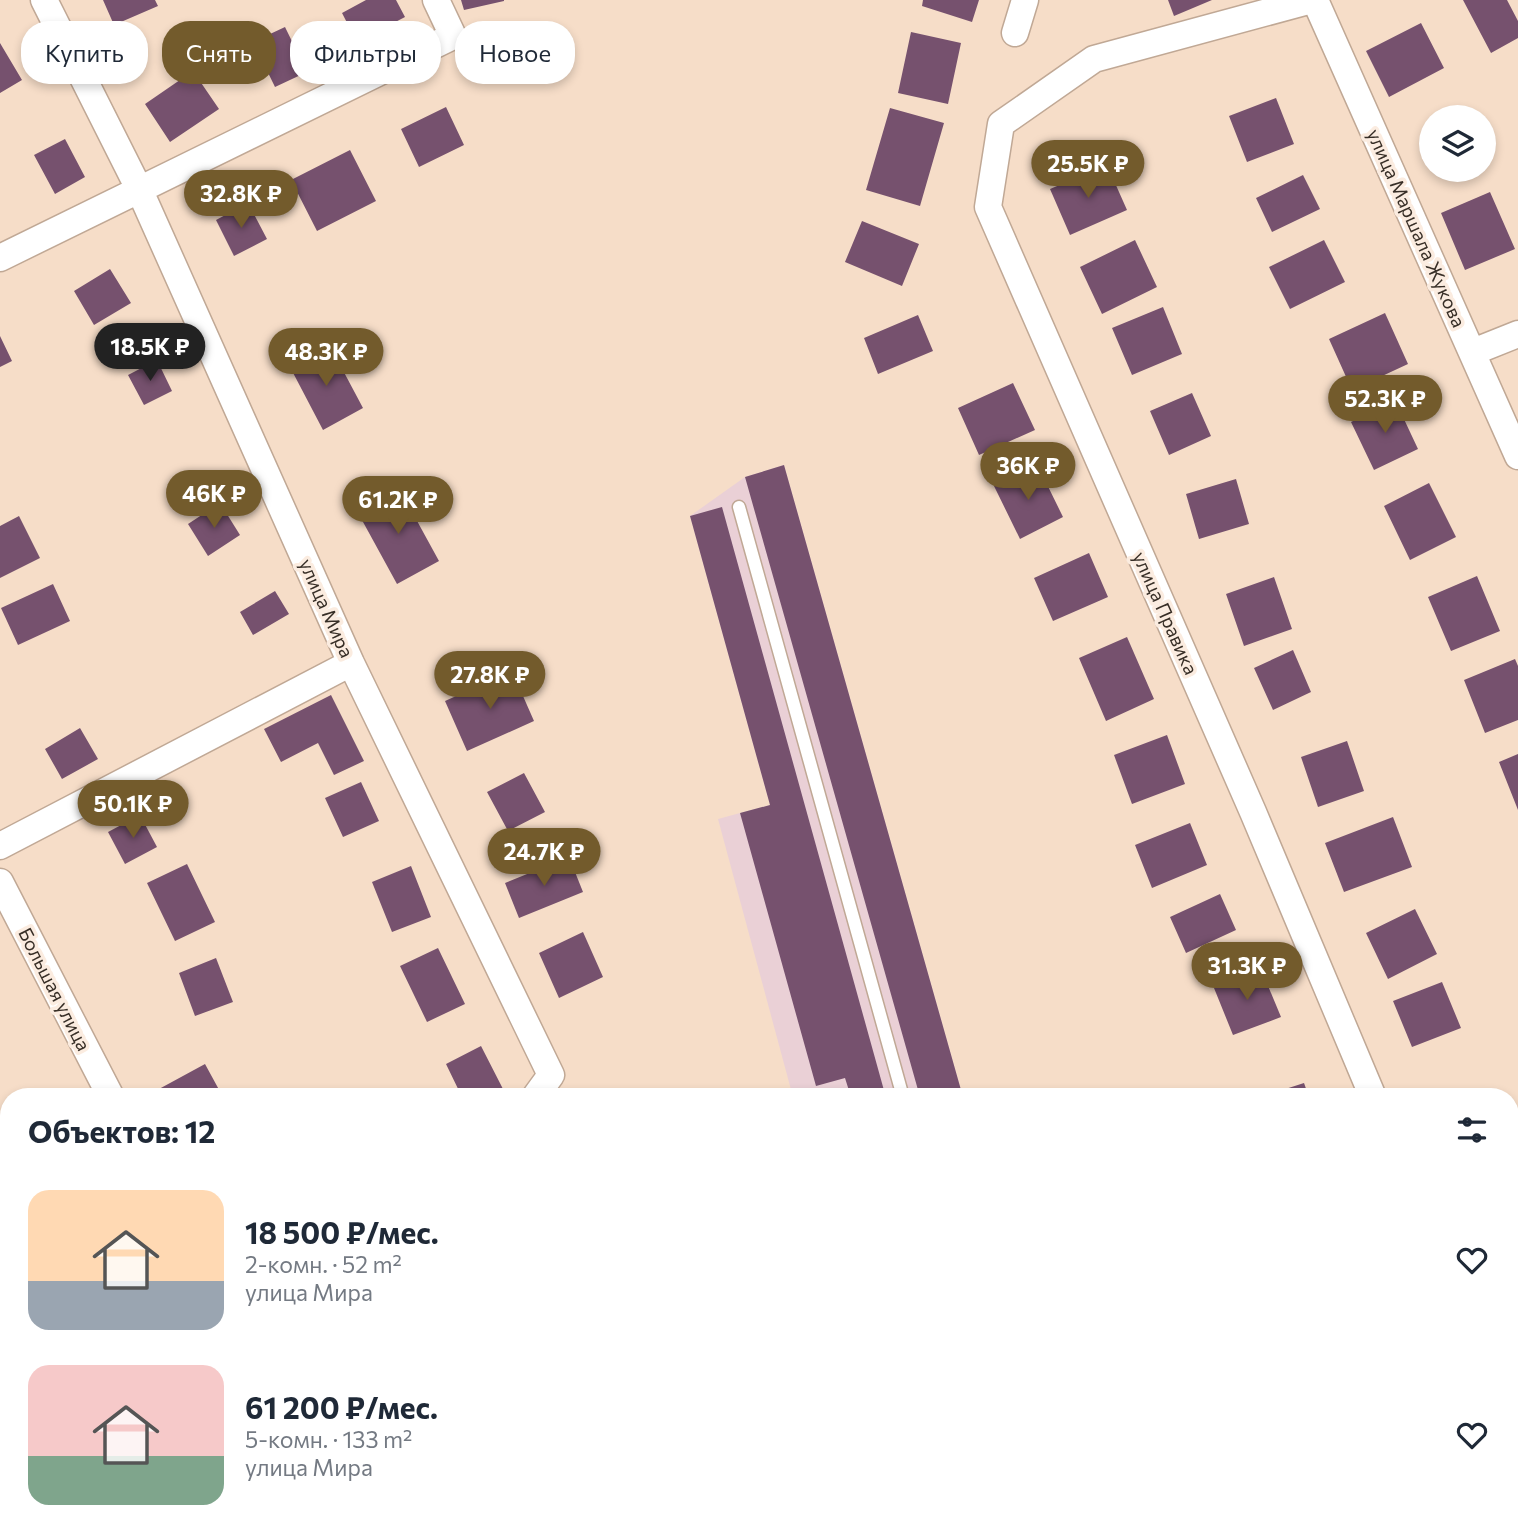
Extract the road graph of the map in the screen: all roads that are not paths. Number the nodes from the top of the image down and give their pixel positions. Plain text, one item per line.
1 (44, 0) edge
2 (436, 0) edge
3 (1025, 0) edge
4 (1313, 0) edge
5 (1015, 33) dead end
6 (140, 191) junction
7 (0, 258) edge
8 (1518, 334) edge
9 (1473, 352) junction
10 (1518, 456) edge
11 (739, 507) dead end
12 (351, 663) junction
13 (0, 846) edge
14 (0, 882) edge
15 (106, 1088) edge
16 (542, 1088) edge
17 (900, 1088) edge
18 (1369, 1088) edge

1 - 6 street, улица Мира
2 - 6 street
3 - 5 street
4 - 9 street, улица Маршала Жукова
4 - 18 street, улица Правика
6 - 7 street
6 - 12 street, улица Мира
8 - 9 street
9 - 10 street, улица Маршала Жукова
11 - 17 lane
12 - 13 street
12 - 16 street, улица Мира
14 - 15 street, Большая улица

